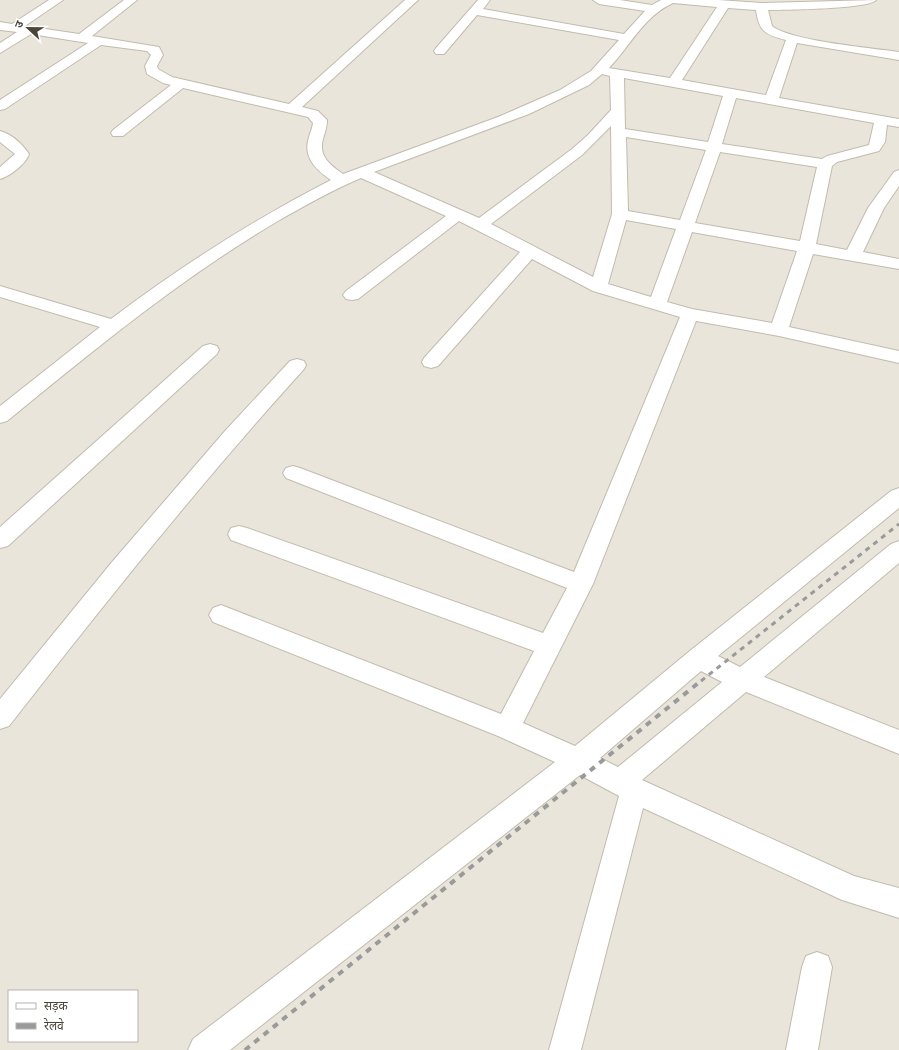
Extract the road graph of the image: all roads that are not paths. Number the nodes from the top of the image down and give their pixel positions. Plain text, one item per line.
1 (57, 0) edge
2 (131, 0) edge
3 (412, 0) edge
4 (484, 0) edge
5 (599, 0) edge
6 (672, 0) edge
7 (870, 0) edge
8 (725, 4) junction
9 (762, 7) junction
10 (654, 9) junction
11 (474, 11) junction
12 (0, 26) edge
13 (14, 28) junction
14 (29, 30) junction
15 (82, 38) junction
16 (628, 38) junction
17 (792, 38) junction
18 (100, 40) junction
19 (0, 49) edge
20 (440, 50) dead end
21 (899, 56) edge
22 (600, 70) junction
23 (618, 73) junction
24 (674, 82) junction
25 (181, 83) junction
26 (730, 94) junction
27 (771, 101) junction
28 (0, 106) edge
29 (293, 108) junction
30 (618, 110) junction
31 (881, 120) junction
32 (899, 123) edge
33 (618, 132) junction
34 (118, 133) dead end
35 (0, 135) edge
36 (714, 147) junction
37 (825, 164) junction
38 (360, 172) junction
39 (0, 174) edge
40 (899, 175) edge
41 (342, 181) junction
42 (883, 196) junction
43 (899, 200) edge
44 (620, 214) junction
45 (457, 215) junction
46 (480, 225) junction
47 (685, 226) junction
48 (807, 247) junction
49 (530, 251) junction
50 (853, 255) junction
51 (899, 264) edge
52 (599, 287) junction
53 (0, 291) edge
54 (352, 295) dead end
55 (657, 305) junction
56 (690, 314) junction
57 (112, 325) junction
58 (779, 330) junction
59 (210, 350) dead end
60 (899, 356) edge
61 (431, 362) dead end
62 (297, 365) dead end
63 (0, 416) edge
64 (293, 473) dead end
65 (899, 496) edge
66 (239, 534) dead end
67 (0, 540) edge
68 (899, 550) edge
69 (581, 584) junction
70 (221, 615) dead end
71 (550, 646) junction
72 (700, 657) junction
73 (742, 679) junction
74 (0, 718) edge
75 (507, 728) junction
76 (899, 742) edge
77 (578, 760) junction
78 (626, 786) junction
79 (899, 903) edge
80 (817, 967) dead end
81 (204, 1050) edge
82 (565, 1050) edge
83 (802, 1050) edge

1 - 13 street
2 - 15 street
3 - 29 street
4 - 11 street
5 - 10 street
6 - 8 street
6 - 10 street
7 - 9 street
8 - 9 street
8 - 24 street
9 - 17 street
10 - 16 street
11 - 16 street
11 - 20 street
12 - 13 street
13 - 14 street
14 - 15 street
14 - 19 street
15 - 18 street
16 - 22 street
17 - 21 street
17 - 27 street
18 - 25 street
18 - 28 street
22 - 23 street
22 - 38 street
23 - 24 street
23 - 30 street
24 - 26 street
25 - 29 street
25 - 34 street
26 - 27 street
26 - 36 street
27 - 31 street
29 - 41 street
30 - 33 street
30 - 46 street
31 - 32 street
31 - 37 street
33 - 36 street
33 - 44 street
35 - 39 street
36 - 37 street
36 - 47 street
37 - 48 street
38 - 41 street
38 - 45 street
40 - 42 street
41 - 57 street
42 - 43 street
42 - 50 street
44 - 47 street
44 - 52 street
45 - 46 street
45 - 54 street
46 - 49 street
47 - 48 street
47 - 55 street
48 - 50 street
48 - 58 street
49 - 52 street
49 - 61 street
50 - 51 street
52 - 55 street
53 - 57 street
55 - 56 street
56 - 58 street
56 - 69 street
57 - 63 street
58 - 60 street
59 - 67 street
62 - 74 street
64 - 69 street
65 - 72 street
66 - 71 street
68 - 73 street
69 - 71 street
70 - 75 street
71 - 75 street
72 - 73 street
72 - 77 street
73 - 76 street
73 - 78 street
75 - 77 street
77 - 78 street
77 - 81 street
78 - 79 street
78 - 82 street
80 - 83 street

